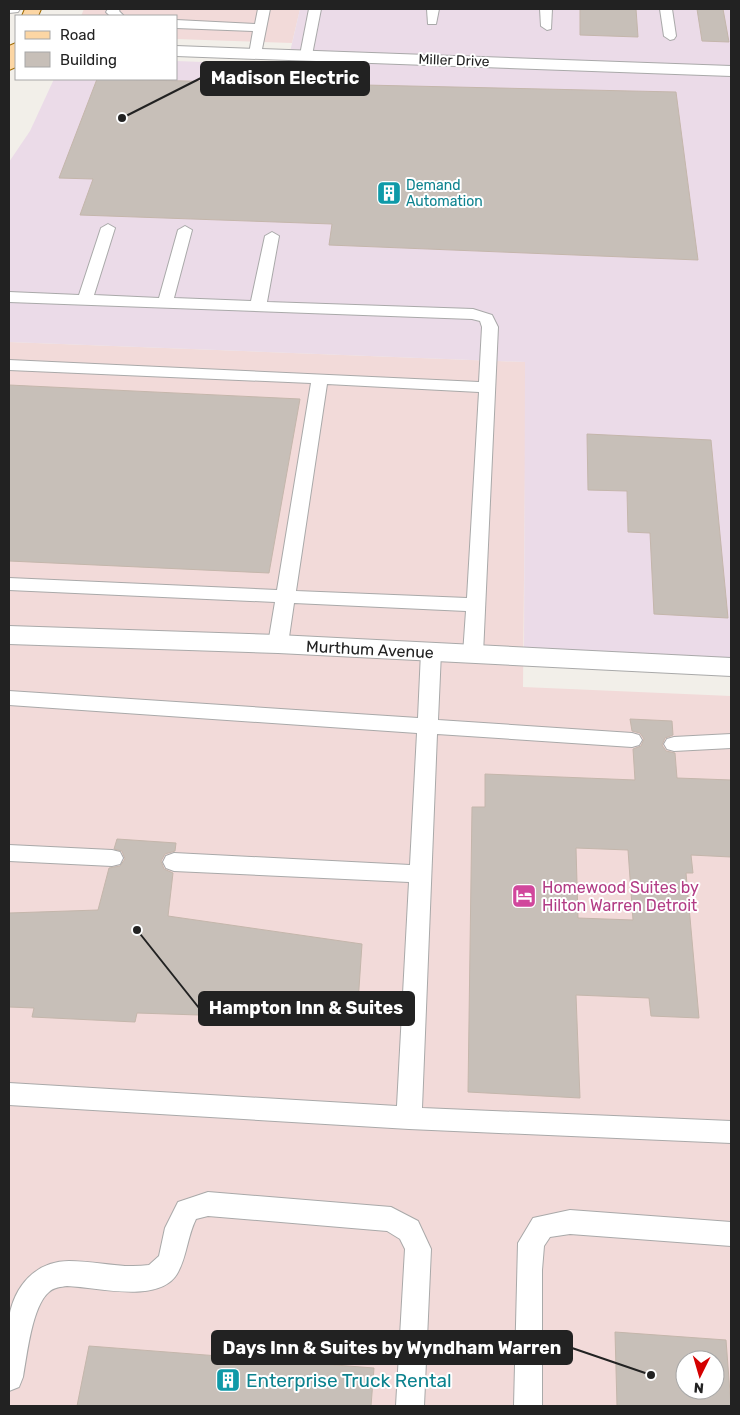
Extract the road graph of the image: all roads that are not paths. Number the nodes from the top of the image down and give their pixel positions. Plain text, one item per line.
1 (14, 9) edge
2 (264, 9) edge
3 (315, 9) edge
4 (546, 9) edge
5 (666, 9) edge
6 (9, 10) edge
7 (178, 24) edge
8 (547, 26) dead end
9 (260, 28) junction
10 (670, 36) dead end
11 (178, 51) edge
12 (255, 54) junction
13 (306, 55) junction
14 (731, 70) edge
15 (108, 228) dead end
16 (185, 230) dead end
17 (272, 236) dead end
18 (9, 297) edge
19 (85, 300) junction
20 (165, 303) junction
21 (258, 306) junction
22 (9, 365) edge
23 (320, 379) junction
24 (486, 387) junction
25 (9, 584) edge
26 (286, 596) junction
27 (476, 605) junction
28 (9, 635) edge
29 (278, 644) junction
30 (431, 652) junction
31 (473, 654) junction
32 (731, 667) edge
33 (9, 698) edge
34 (426, 724) junction
35 (632, 740) dead end
36 (731, 741) edge
37 (674, 744) dead end
38 (9, 853) edge
39 (112, 858) dead end
40 (174, 862) dead end
41 (421, 874) junction
42 (9, 1094) edge
43 (409, 1118) junction
44 (731, 1132) edge
45 (731, 1234) edge
46 (9, 1377) edge
47 (410, 1406) edge
48 (528, 1406) edge

1 - 6 lane
2 - 9 lane
3 - 13 lane
4 - 8 lane
5 - 10 lane
7 - 9 lane
9 - 12 lane
11 - 12 street, Miller Drive
12 - 13 street, Miller Drive
13 - 14 street, Miller Drive
15 - 19 lane
16 - 20 lane
17 - 21 lane
18 - 19 lane
19 - 20 lane
20 - 21 lane
21 - 24 lane
22 - 23 lane
23 - 24 lane
23 - 26 lane
24 - 27 lane
25 - 26 lane
26 - 27 lane
26 - 29 lane
27 - 31 lane
28 - 29 street, Murthum Avenue
29 - 30 street, Murthum Avenue
30 - 31 street, Murthum Avenue
30 - 34 lane
31 - 32 street, Murthum Avenue
33 - 34 lane
34 - 35 lane
34 - 41 lane
36 - 37 lane
38 - 39 lane
40 - 41 lane
41 - 43 lane
42 - 43 lane
43 - 44 lane
45 - 48 lane
46 - 47 lane

